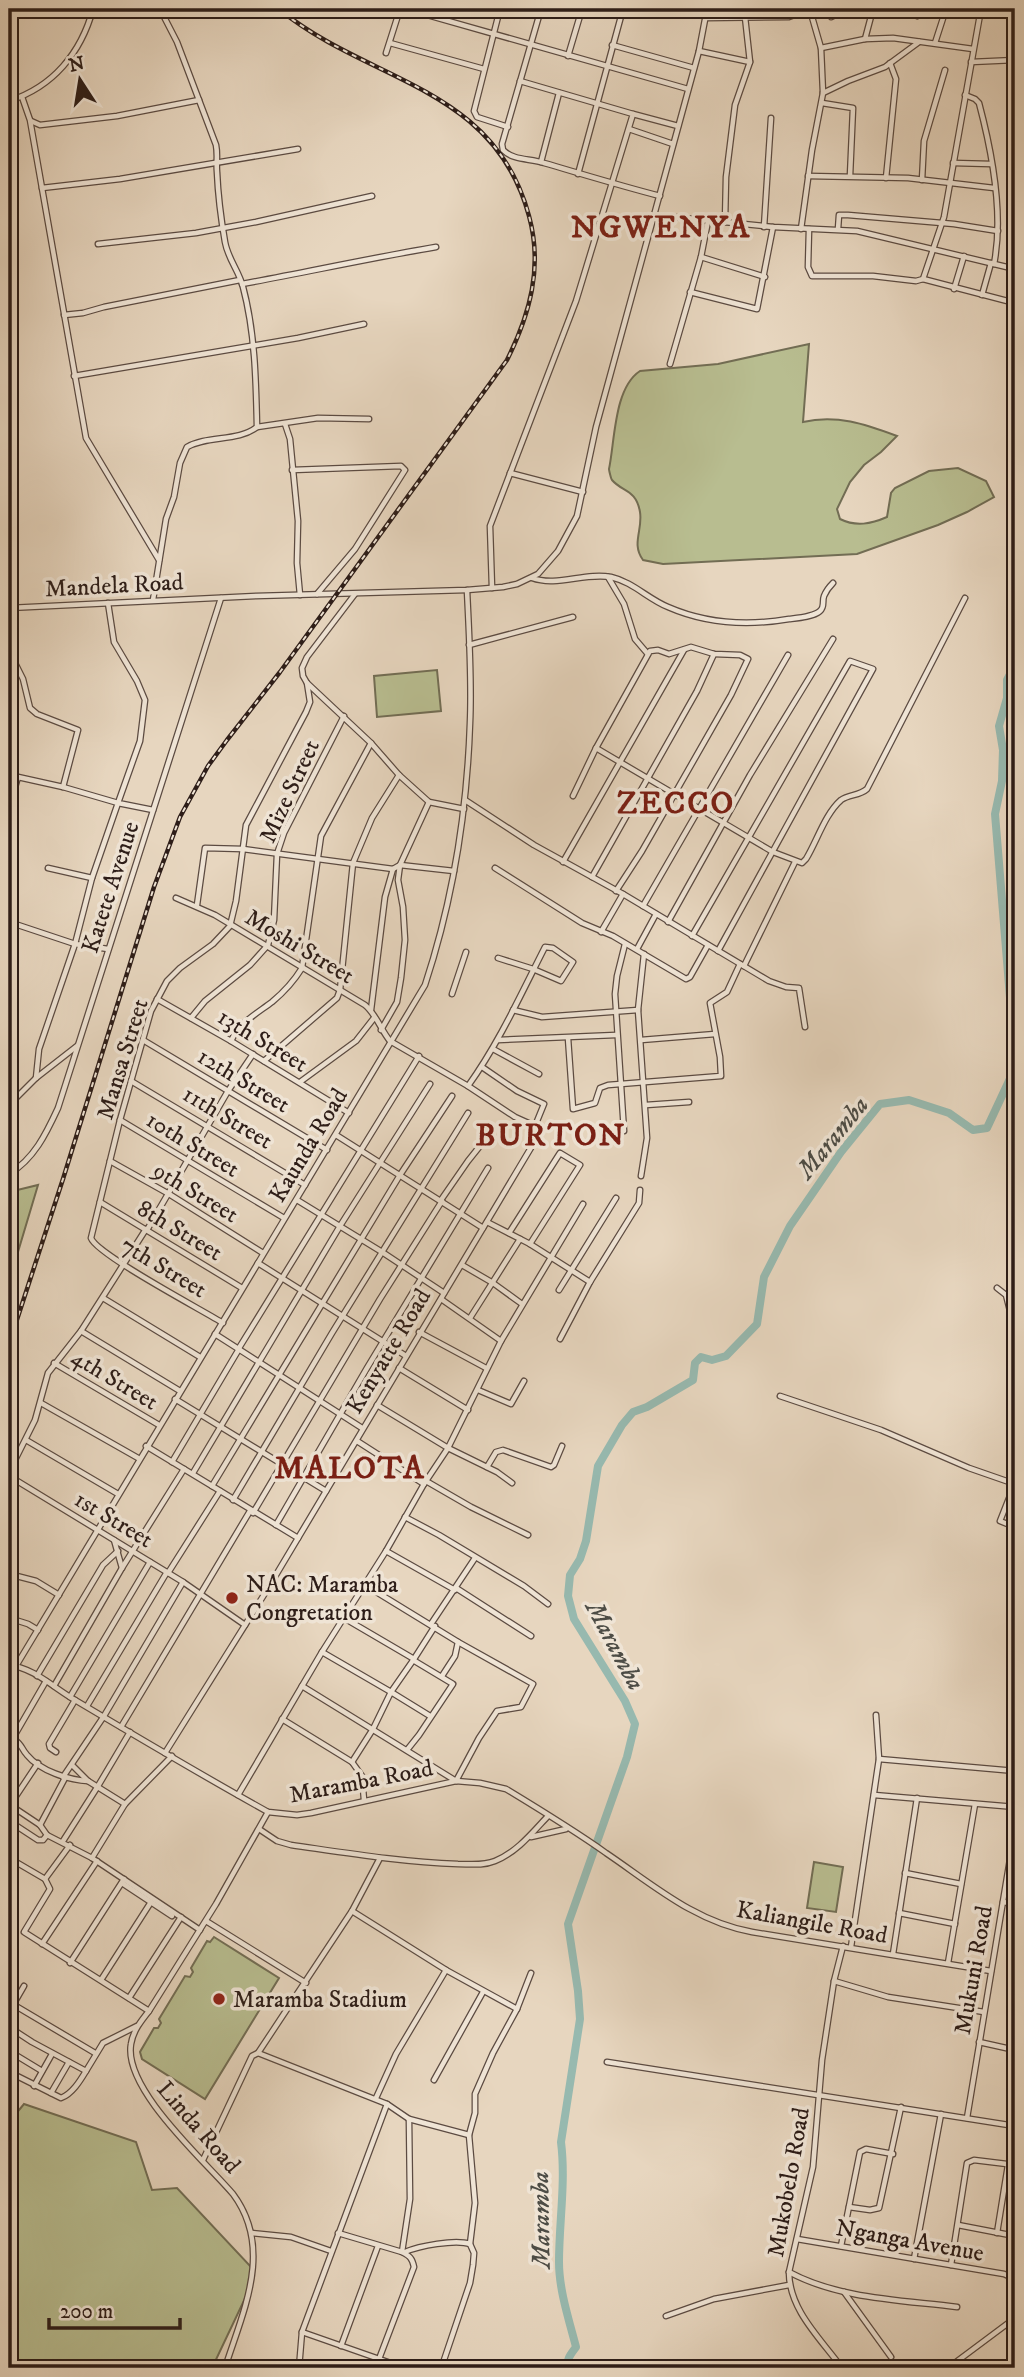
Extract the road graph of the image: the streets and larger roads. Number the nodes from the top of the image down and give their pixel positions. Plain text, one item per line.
1 (93, 9) edge
2 (160, 9) edge
3 (400, 9) edge
4 (407, 9) edge
5 (500, 9) edge
6 (541, 9) edge
7 (582, 9) edge
8 (623, 9) edge
9 (699, 9) edge
10 (746, 9) edge
11 (810, 9) edge
12 (825, 9) edge
13 (847, 9) edge
14 (873, 9) edge
15 (920, 9) edge
16 (946, 9) edge
17 (981, 9) edge
18 (707, 10) edge
19 (779, 10) edge
20 (917, 16) dead end
21 (745, 17) junction
22 (778, 17) junction
23 (706, 18) junction
24 (493, 34) junction
25 (865, 39) junction
26 (919, 41) junction
27 (390, 43) junction
28 (935, 43) junction
29 (531, 45) junction
30 (612, 45) junction
31 (821, 48) junction
32 (974, 49) junction
33 (699, 51) junction
34 (386, 53) dead end
35 (568, 56) junction
36 (1015, 60) edge
37 (750, 62) junction
38 (971, 62) junction
39 (890, 63) junction
40 (606, 66) junction
41 (694, 68) junction
42 (484, 69) junction
43 (945, 70) dead end
44 (520, 82) junction
45 (688, 89) junction
46 (559, 93) junction
47 (823, 93) junction
48 (965, 95) junction
49 (22, 97) junction
50 (199, 100) junction
51 (9, 101) edge
52 (822, 103) junction
53 (596, 104) junction
54 (633, 114) junction
55 (771, 118) dead end
56 (30, 120) junction
57 (678, 126) junction
58 (508, 127) junction
59 (629, 129) junction
60 (673, 144) junction
61 (298, 149) dead end
62 (541, 162) junction
63 (217, 163) junction
64 (953, 163) junction
65 (991, 164) junction
66 (578, 174) junction
67 (808, 176) junction
68 (850, 176) junction
69 (886, 178) junction
70 (922, 180) junction
71 (950, 183) junction
72 (613, 184) junction
73 (42, 188) junction
74 (994, 188) junction
75 (372, 196) dead end
76 (660, 196) junction
77 (654, 215) junction
78 (708, 221) junction
79 (724, 222) junction
80 (942, 223) junction
81 (764, 227) junction
82 (223, 228) junction
83 (773, 228) junction
84 (801, 229) junction
85 (809, 229) junction
86 (838, 229) junction
87 (998, 231) junction
88 (98, 244) dead end
89 (436, 247) dead end
90 (934, 249) junction
91 (964, 256) junction
92 (701, 257) junction
93 (992, 263) junction
94 (1015, 269) edge
95 (765, 277) junction
96 (923, 279) junction
97 (241, 282) junction
98 (954, 289) junction
99 (690, 292) junction
100 (982, 295) junction
101 (1015, 303) edge
102 (64, 315) junction
103 (364, 324) dead end
104 (253, 345) junction
105 (670, 364) dead end
106 (74, 376) junction
107 (369, 419) dead end
108 (285, 424) junction
109 (257, 426) junction
110 (292, 470) junction
111 (510, 473) junction
112 (583, 492) junction
113 (160, 561) junction
114 (608, 576) junction
115 (531, 578) junction
116 (833, 583) dead end
117 (492, 588) junction
118 (467, 590) junction
119 (316, 594) junction
120 (355, 594) junction
121 (300, 595) junction
122 (965, 597) dead end
123 (221, 598) junction
124 (153, 600) junction
125 (108, 603) junction
126 (10, 608) edge
127 (573, 617) dead end
128 (833, 639) dead end
129 (469, 645) junction
130 (685, 649) junction
131 (648, 653) junction
132 (714, 654) junction
133 (788, 655) dead end
134 (307, 683) junction
135 (344, 716) junction
136 (371, 743) junction
137 (596, 748) junction
138 (621, 762) junction
139 (9, 775) edge
140 (399, 775) junction
141 (18, 777) junction
142 (648, 778) junction
143 (63, 787) junction
144 (674, 793) junction
145 (573, 796) dead end
146 (465, 800) junction
147 (429, 802) junction
148 (118, 803) junction
149 (9, 807) edge
150 (464, 809) junction
151 (697, 809) junction
152 (153, 810) junction
153 (723, 823) junction
154 (750, 838) junction
155 (243, 849) junction
156 (773, 852) junction
157 (277, 854) junction
158 (317, 859) junction
159 (563, 862) junction
160 (795, 862) junction
161 (353, 863) junction
162 (400, 865) junction
163 (495, 868) dead end
164 (48, 869) dead end
165 (393, 869) junction
166 (454, 871) junction
167 (592, 877) junction
168 (92, 878) junction
169 (616, 891) junction
170 (623, 894) junction
171 (176, 898) dead end
172 (197, 905) junction
173 (642, 906) junction
174 (656, 914) junction
175 (9, 922) edge
176 (668, 922) junction
177 (230, 926) junction
178 (601, 932) junction
179 (692, 936) junction
180 (75, 944) junction
181 (625, 944) junction
182 (268, 945) junction
183 (708, 945) junction
184 (108, 949) junction
185 (637, 949) junction
186 (466, 951) dead end
187 (718, 951) junction
188 (644, 954) junction
189 (499, 958) dead end
190 (742, 965) junction
191 (302, 968) junction
192 (533, 969) junction
193 (340, 990) junction
194 (453, 994) dead end
195 (157, 999) junction
196 (371, 1010) junction
197 (513, 1010) junction
198 (638, 1010) junction
199 (616, 1012) junction
200 (191, 1018) junction
201 (374, 1018) junction
202 (805, 1027) dead end
203 (381, 1030) junction
204 (715, 1034) junction
205 (616, 1035) junction
206 (568, 1038) junction
207 (143, 1040) junction
208 (498, 1040) junction
209 (641, 1040) junction
210 (231, 1041) junction
211 (390, 1041) junction
212 (78, 1045) junction
213 (493, 1049) junction
214 (253, 1055) junction
215 (418, 1056) junction
216 (264, 1061) junction
217 (482, 1067) junction
218 (540, 1074) dead end
219 (36, 1078) junction
220 (131, 1081) junction
221 (300, 1082) junction
222 (644, 1082) junction
223 (621, 1083) junction
224 (430, 1084) dead end
225 (468, 1086) junction
226 (228, 1091) junction
227 (452, 1096) dead end
228 (689, 1102) dead end
229 (9, 1105) edge
230 (646, 1105) junction
231 (349, 1113) junction
232 (468, 1113) dead end
233 (120, 1120) junction
234 (210, 1126) junction
235 (492, 1130) dead end
236 (624, 1131) dead end
237 (336, 1135) junction
238 (532, 1146) dead end
239 (360, 1149) junction
240 (327, 1150) junction
241 (110, 1161) junction
242 (188, 1161) junction
243 (380, 1162) junction
244 (488, 1168) dead end
245 (9, 1174) edge
246 (400, 1175) junction
247 (641, 1176) dead end
248 (305, 1185) junction
249 (421, 1188) junction
250 (639, 1191) dead end
251 (169, 1194) junction
252 (615, 1198) dead end
253 (297, 1199) junction
254 (442, 1200) junction
255 (100, 1202) junction
256 (583, 1204) dead end
257 (461, 1213) junction
258 (321, 1214) junction
259 (284, 1218) junction
260 (487, 1222) junction
261 (340, 1226) junction
262 (483, 1228) junction
263 (147, 1230) junction
264 (509, 1233) junction
265 (91, 1238) joint
266 (520, 1239) junction
267 (362, 1240) junction
268 (530, 1244) junction
269 (382, 1252) junction
270 (263, 1253) junction
271 (551, 1257) junction
272 (258, 1263) junction
273 (122, 1264) junction
274 (402, 1265) junction
275 (462, 1265) junction
276 (571, 1269) junction
277 (283, 1278) junction
278 (421, 1278) junction
279 (590, 1282) junction
280 (493, 1283) junction
281 (242, 1288) junction
282 (998, 1288) dead end
283 (303, 1290) junction
284 (559, 1290) dead end
285 (442, 1296) junction
286 (103, 1298) junction
287 (324, 1303) junction
288 (522, 1304) junction
289 (343, 1316) junction
290 (470, 1318) junction
291 (223, 1323) junction
292 (362, 1329) junction
293 (80, 1331) junction
294 (1015, 1331) edge
295 (419, 1332) junction
296 (215, 1334) junction
297 (560, 1339) dead end
298 (501, 1341) junction
299 (383, 1342) junction
300 (239, 1349) junction
301 (406, 1356) junction
302 (200, 1357) junction
303 (260, 1362) junction
304 (54, 1363) junction
305 (399, 1368) junction
306 (486, 1368) junction
307 (281, 1375) junction
308 (524, 1381) dead end
309 (300, 1388) junction
310 (478, 1390) junction
311 (180, 1391) junction
312 (780, 1396) dead end
313 (175, 1399) junction
314 (320, 1401) junction
315 (41, 1403) junction
316 (377, 1405) junction
317 (468, 1410) junction
318 (200, 1414) junction
319 (340, 1414) junction
320 (159, 1425) junction
321 (221, 1426) junction
322 (362, 1428) junction
323 (242, 1438) junction
324 (26, 1440) junction
325 (357, 1441) junction
326 (146, 1446) junction
327 (562, 1446) dead end
328 (448, 1448) junction
329 (262, 1451) junction
330 (138, 1458) junction
331 (172, 1462) junction
332 (283, 1464) junction
333 (487, 1468) junction
334 (184, 1469) junction
335 (9, 1474) edge
336 (193, 1474) junction
337 (303, 1476) junction
338 (425, 1482) junction
339 (512, 1483) dead end
340 (1015, 1483) edge
341 (212, 1486) junction
342 (220, 1491) junction
343 (326, 1491) junction
344 (118, 1494) junction
345 (233, 1500) junction
346 (252, 1512) junction
347 (405, 1517) junction
348 (276, 1525) junction
349 (1015, 1527) edge
350 (96, 1530) junction
351 (528, 1535) dead end
352 (298, 1538) junction
353 (114, 1539) junction
354 (386, 1550) junction
355 (118, 1551) junction
356 (133, 1551) junction
357 (475, 1558) junction
358 (150, 1562) junction
359 (122, 1568) junction
360 (168, 1573) junction
361 (9, 1574) edge
362 (183, 1582) junction
363 (365, 1585) junction
364 (455, 1589) junction
365 (201, 1594) junction
366 (59, 1595) junction
367 (548, 1604) dead end
368 (9, 1618) edge
369 (344, 1618) junction
370 (245, 1625) junction
371 (433, 1625) junction
372 (38, 1630) junction
373 (531, 1636) dead end
374 (458, 1642) junction
375 (322, 1652) junction
376 (413, 1659) junction
377 (9, 1665) edge
378 (16, 1666) junction
379 (37, 1676) junction
380 (442, 1676) junction
381 (46, 1681) junction
382 (54, 1686) junction
383 (302, 1686) junction
384 (391, 1692) junction
385 (73, 1698) junction
386 (87, 1706) junction
387 (876, 1715) dead end
388 (104, 1716) junction
389 (430, 1716) junction
390 (282, 1719) junction
391 (121, 1727) junction
392 (373, 1729) junction
393 (130, 1732) junction
394 (13, 1738) junction
395 (9, 1745) edge
396 (407, 1750) junction
397 (56, 1752) dead end
398 (165, 1753) junction
399 (172, 1756) junction
400 (879, 1759) junction
401 (352, 1762) junction
402 (38, 1763) junction
403 (72, 1765) junction
404 (1015, 1771) edge
405 (64, 1778) junction
406 (89, 1781) junction
407 (456, 1781) junction
408 (98, 1786) junction
409 (237, 1795) junction
410 (874, 1795) junction
411 (917, 1798) junction
412 (364, 1800) junction
413 (125, 1804) junction
414 (975, 1804) junction
415 (1015, 1807) edge
416 (268, 1812) junction
417 (548, 1816) junction
418 (9, 1821) edge
419 (40, 1825) junction
420 (259, 1829) junction
421 (567, 1829) junction
422 (1015, 1829) edge
423 (578, 1834) joint
424 (47, 1835) junction
425 (530, 1837) junction
426 (62, 1841) junction
427 (70, 1845) junction
428 (9, 1858) edge
429 (380, 1858) junction
430 (94, 1859) junction
431 (905, 1872) junction
432 (45, 1879) junction
433 (123, 1881) junction
434 (961, 1884) junction
435 (151, 1902) junction
436 (1003, 1902) junction
437 (1015, 1904) edge
438 (352, 1911) junction
439 (899, 1913) junction
440 (172, 1916) dead end
441 (181, 1917) junction
442 (206, 1921) junction
443 (955, 1923) junction
444 (200, 1930) junction
445 (41, 1944) junction
446 (843, 1946) junction
447 (851, 1947) junction
448 (893, 1954) junction
449 (70, 1963) junction
450 (948, 1963) junction
451 (446, 1970) junction
452 (991, 1970) junction
453 (531, 1973) dead end
454 (101, 1980) junction
455 (834, 1981) junction
456 (306, 1983) junction
457 (24, 1986) dead end
458 (483, 1992) junction
459 (129, 1998) junction
460 (11, 2003) edge
461 (517, 2008) junction
462 (149, 2011) junction
463 (9, 2012) edge
464 (984, 2012) junction
465 (138, 2025) junction
466 (9, 2026) edge
467 (979, 2042) junction
468 (1015, 2050) edge
469 (9, 2051) edge
470 (95, 2053) junction
471 (258, 2053) junction
472 (52, 2054) junction
473 (69, 2062) junction
474 (607, 2062) dead end
475 (42, 2071) junction
476 (86, 2071) junction
477 (9, 2072) edge
478 (434, 2080) dead end
479 (34, 2086) junction
480 (51, 2093) junction
481 (821, 2094) junction
482 (376, 2098) junction
483 (387, 2104) junction
484 (901, 2107) junction
485 (941, 2114) junction
486 (967, 2118) junction
487 (409, 2119) junction
488 (1015, 2126) edge
489 (469, 2135) junction
490 (893, 2154) junction
491 (203, 2160) junction
492 (1008, 2165) junction
493 (1015, 2165) edge
494 (849, 2207) junction
495 (958, 2225) junction
496 (252, 2233) junction
497 (338, 2233) junction
498 (997, 2233) junction
499 (1015, 2236) edge
500 (797, 2239) junction
501 (470, 2244) junction
502 (378, 2246) junction
503 (841, 2246) junction
504 (331, 2251) junction
505 (403, 2252) junction
506 (914, 2259) junction
507 (951, 2265) junction
508 (789, 2272) junction
509 (1015, 2279) edge
510 (789, 2286) junction
511 (843, 2291) junction
512 (957, 2307) dead end
513 (666, 2316) dead end
514 (1015, 2318) edge
515 (302, 2332) junction
516 (341, 2346) junction
517 (891, 2357) dead end
518 (379, 2359) junction
519 (225, 2368) edge
520 (299, 2368) edge
521 (405, 2368) edge
522 (440, 2368) edge
523 (842, 2368) edge
524 (948, 2368) edge

1 - 49 street
2 - 50 street
3 - 27 street
4 - 24 street
5 - 24 street
6 - 29 street
7 - 35 street
8 - 30 street
9 - 18 street
10 - 21 street
11 - 22 street
11 - 31 street
12 - 13 street
14 - 25 street
15 - 20 street
16 - 28 street
17 - 32 street
18 - 23 street
19 - 22 street
21 - 22 street
21 - 23 street
21 - 37 street
23 - 33 street
24 - 29 street
24 - 42 street
25 - 26 street
25 - 31 street
26 - 28 street
26 - 39 street
27 - 34 street
27 - 42 street
28 - 32 street
29 - 35 street
29 - 44 street
30 - 40 street
30 - 41 street
31 - 47 street
32 - 38 street
33 - 37 street
33 - 41 street
35 - 40 street
36 - 38 street
37 - 79 street
38 - 48 street
39 - 47 street
39 - 69 street
40 - 45 street
40 - 53 street
41 - 45 street
42 - 58 street
43 - 70 street
44 - 46 street
44 - 58 street
45 - 57 street
46 - 53 street
46 - 62 street
47 - 52 street
48 - 64 street
48 - 65 street
49 - 51 street
49 - 56 street
50 - 56 street
50 - 63 street
52 - 67 street
52 - 68 street
53 - 54 street
53 - 66 street
54 - 57 street
54 - 59 street
55 - 81 street
56 - 73 street
57 - 60 street
58 - 62 street
59 - 60 street
59 - 72 street
60 - 76 street
61 - 63 street
62 - 66 street
63 - 73 street
63 - 82 street
64 - 65 street
64 - 71 street
65 - 74 street
66 - 72 street
67 - 68 street
67 - 84 street
68 - 69 street
69 - 70 street
70 - 71 street
71 - 74 street
71 - 80 street
72 - 76 street
72 - 111 street
73 - 102 street
74 - 87 street
75 - 82 street
76 - 77 street
77 - 78 street
77 - 112 street
78 - 79 street
78 - 92 street
79 - 81 street
80 - 86 street
80 - 87 street
80 - 90 street
81 - 83 street
82 - 88 street
82 - 97 street
83 - 84 street
83 - 95 street
84 - 85 street
85 - 86 street
85 - 96 street
86 - 90 street
87 - 93 street
89 - 97 street
90 - 91 street
90 - 96 street
91 - 93 street
91 - 98 street
92 - 95 street
92 - 99 street
93 - 94 street
93 - 100 street
95 - 99 street
96 - 98 street
97 - 102 street
97 - 104 street
98 - 100 street
99 - 105 street
100 - 101 street
102 - 106 street
103 - 104 street
104 - 106 street
104 - 109 street
106 - 113 street
107 - 108 street
108 - 109 street
108 - 110 street
109 - 113 street
110 - 119 street
110 - 121 street
111 - 112 street
111 - 117 street
112 - 115 street
113 - 124 street
114 - 115 street
114 - 116 street
114 - 131 street
115 - 117 street, Mandela Road
117 - 118 street, Mandela Road
118 - 120 street, Mandela Road
118 - 129 street, Kaunda Road
119 - 120 street, Mandela Road
119 - 121 street, Mandela Road
120 - 134 street
121 - 123 street, Mandela Road
122 - 160 street
123 - 124 street, Mandela Road
123 - 152 street, Katete Avenue
124 - 125 street, Mandela Road
125 - 126 street, Mandela Road
125 - 148 street
126 - 143 street
127 - 129 street
128 - 153 street
129 - 146 street, Kaunda Road
130 - 131 street
130 - 132 street
130 - 138 street
131 - 137 street
132 - 142 street
132 - 144 street
133 - 151 street
134 - 135 street
134 - 155 street
135 - 136 street
135 - 157 street, Mize Street
136 - 140 street
136 - 158 street
137 - 138 street
137 - 145 street
138 - 142 street
138 - 159 street
139 - 141 street
140 - 147 street
140 - 161 street
141 - 143 street
141 - 149 street
142 - 144 street
142 - 167 street
143 - 148 street
144 - 151 street
144 - 169 street
146 - 150 street, Kaunda Road
146 - 159 street
147 - 150 street
147 - 162 street
148 - 152 street
148 - 168 street
150 - 166 street, Kaunda Road
151 - 153 street
151 - 173 street
152 - 184 street, Katete Avenue
153 - 154 street
153 - 176 street
154 - 156 street
154 - 156 street
154 - 179 street
155 - 157 street
155 - 172 street
155 - 177 street
156 - 160 street
156 - 187 street
157 - 158 street
157 - 182 street, Mize Street
158 - 161 street
158 - 191 street
159 - 167 street
160 - 190 street
161 - 165 street
161 - 193 street
162 - 165 street
162 - 166 street
162 - 203 street
163 - 178 street
164 - 168 street
165 - 196 street
166 - 211 street, Kaunda Road
167 - 169 street
168 - 180 street
169 - 170 street
170 - 173 street
170 - 178 street
171 - 172 street, Moshi Street
172 - 177 street, Moshi Street
173 - 174 street
174 - 176 street
174 - 185 street
175 - 180 street
176 - 179 street
177 - 182 street, Moshi Street
177 - 195 street, Mansa Street
178 - 181 street
179 - 183 street
180 - 184 street
180 - 219 street
181 - 185 street
181 - 199 street
182 - 191 street, Moshi Street
182 - 200 street
183 - 187 street
183 - 188 street
184 - 212 street, Katete Avenue
185 - 188 street
186 - 194 street
187 - 190 street
188 - 198 street
189 - 192 street
190 - 202 street
190 - 204 street
191 - 193 street, Moshi Street
191 - 210 street
192 - 192 street
192 - 197 street
193 - 196 street, Moshi Street
193 - 216 street
195 - 200 street, 13th Street
195 - 207 street, Mansa Street
196 - 201 street, Moshi Street
197 - 199 street
197 - 208 street
198 - 199 street
198 - 209 street
199 - 205 street
200 - 210 street, 13th Street
201 - 203 street, Moshi Street
201 - 221 street
203 - 211 street, Moshi Street
204 - 209 street
204 - 222 street
205 - 206 street
205 - 223 street
206 - 208 street
206 - 223 street
207 - 220 street, Mansa Street
207 - 226 street, 12th Street
208 - 213 street
209 - 222 street
210 - 214 street, 13th Street
211 - 215 street
211 - 231 street, Kaunda Road
212 - 219 street
212 - 245 street, Katete Avenue
213 - 217 street
213 - 218 street
214 - 216 street, 13th Street
214 - 226 street
215 - 225 street
215 - 239 street
216 - 221 street, 13th Street
217 - 225 street
217 - 225 street
219 - 229 street
220 - 233 street, Mansa Street
220 - 234 street, 11th Street
221 - 231 street, 13th Street
222 - 223 street
222 - 230 street
223 - 236 street
224 - 243 street
226 - 234 street
226 - 240 street, 12th Street
227 - 246 street
228 - 230 street
230 - 247 street
231 - 237 street, Kaunda Road
232 - 249 street
233 - 241 street, Mansa Street
233 - 242 street, 10th Street
234 - 242 street
234 - 248 street, 11th Street
235 - 254 street
237 - 239 street
237 - 240 street, Kaunda Road
238 - 260 street, Kenyatte Road
239 - 243 street
239 - 258 street
240 - 248 street, Kaunda Road
241 - 251 street, 9th Street
241 - 255 street, Mansa Street
242 - 251 street
242 - 259 street, 10th Street
243 - 246 street
243 - 261 street
244 - 257 street
246 - 249 street
246 - 267 street
248 - 253 street, Kaunda Road
249 - 254 street
249 - 269 street
250 - 279 street
251 - 263 street
251 - 270 street, 9th Street
252 - 276 street
253 - 258 street
253 - 259 street, Kaunda Road
254 - 257 street
254 - 274 street
255 - 263 street, 8th Street
255 - 265 street, Mansa Street
256 - 271 street
257 - 262 street
257 - 278 street
258 - 261 street
258 - 277 street
259 - 270 street, Kaunda Road
260 - 262 street, Kenyatte Road
260 - 264 street
261 - 267 street
261 - 283 street
262 - 275 street, Kenyatte Road
263 - 273 street
263 - 281 street, 8th Street
264 - 266 street
264 - 268 street
265 - 273 street, 7th Street
266 - 268 street
266 - 280 street
267 - 269 street
267 - 287 street
268 - 271 street
269 - 274 street
269 - 289 street
270 - 272 street, Kaunda Road
271 - 276 street
271 - 288 street
272 - 277 street
272 - 281 street, Kaunda Road
273 - 286 street
273 - 291 street, 7th Street
274 - 278 street
274 - 292 street
275 - 280 street
275 - 285 street, Kenyatte Road
276 - 279 street
276 - 284 street
277 - 283 street
277 - 300 street
278 - 285 street
278 - 299 street
279 - 297 street
280 - 288 street
280 - 290 street
281 - 291 street, Kaunda Road
282 - 294 street
283 - 287 street
283 - 303 street
285 - 290 street
285 - 295 street, Kenyatte Road
286 - 293 street
286 - 302 street
287 - 289 street
287 - 307 street
288 - 298 street
289 - 292 street
289 - 309 street
290 - 298 street
291 - 296 street, Kaunda Road
292 - 299 street
292 - 314 street
293 - 304 street
293 - 311 street
295 - 301 street, Kenyatte Road
295 - 306 street
296 - 300 street
296 - 302 street, Kaunda Road
298 - 306 street
299 - 301 street
299 - 319 street
300 - 303 street
300 - 318 street
301 - 305 street, Kenyatte Road
302 - 311 street, Kaunda Road
303 - 307 street
303 - 321 street
304 - 315 street
304 - 320 street, 4th Street
305 - 316 street, Kenyatte Road
305 - 317 street
306 - 310 street
307 - 309 street
307 - 323 street
308 - 310 street
309 - 314 street
309 - 329 street
310 - 317 street
311 - 313 street, Kaunda Road
312 - 340 street
313 - 318 street
313 - 320 street, Kaunda Road
314 - 319 street
314 - 332 street
315 - 324 street
315 - 330 street
316 - 322 street, Kenyatte Road
316 - 328 street
317 - 328 street
318 - 321 street
318 - 331 street
319 - 322 street
319 - 337 street
320 - 326 street, Kaunda Road
321 - 323 street
321 - 336 street
322 - 325 street, Kenyatte Road
323 - 329 street
323 - 341 street
324 - 335 street
324 - 344 street
325 - 338 street
325 - 343 street, Kenyatte Road
326 - 330 street, Kaunda Road
326 - 331 street
327 - 333 street
328 - 333 street
328 - 338 street
329 - 332 street
329 - 345 street
330 - 344 street, Kaunda Road
331 - 334 street
332 - 337 street
332 - 346 street
333 - 339 street
334 - 336 street
334 - 356 street
335 - 350 street, 1st Street
336 - 341 street
337 - 343 street
337 - 348 street
338 - 347 street
338 - 351 street
340 - 349 street
341 - 342 street
342 - 345 street
342 - 360 street
343 - 352 street, Kenyatte Road
344 - 350 street, Kaunda Road
345 - 346 street
346 - 348 street
346 - 365 street
347 - 354 street
347 - 357 street
348 - 352 street
350 - 353 street, 1st Street
350 - 366 street, Kaunda Road
352 - 370 street, Kenyatte Road
353 - 355 street
353 - 356 street, 1st Street
354 - 363 street
354 - 364 street
355 - 359 street
355 - 379 street
356 - 358 street, 1st Street
356 - 359 street
357 - 364 street
357 - 367 street
358 - 360 street, 1st Street
358 - 385 street
359 - 382 street
360 - 362 street, 1st Street
360 - 386 street
361 - 366 street
362 - 365 street, 1st Street
362 - 388 street
363 - 369 street
363 - 371 street
364 - 371 street
364 - 373 street
365 - 370 street, 1st Street
365 - 391 street
366 - 372 street, Kaunda Road
368 - 372 street
369 - 375 street
369 - 376 street
370 - 398 street, Kenyatte Road
371 - 374 street
371 - 376 street
372 - 378 street, Kaunda Road
374 - 380 street
374 - 407 street
375 - 383 street
375 - 384 street
376 - 380 street
376 - 384 street
377 - 378 street, Maramba Road
378 - 379 street, Maramba Road
379 - 381 street, Maramba Road
380 - 389 street
381 - 382 street, Maramba Road
381 - 394 street
382 - 385 street, Maramba Road
383 - 390 street
383 - 392 street
384 - 389 street
384 - 392 street
385 - 386 street, Maramba Road
385 - 397 street
386 - 388 street, Maramba Road
387 - 400 street
388 - 391 street, Maramba Road
388 - 403 street
389 - 396 street
390 - 401 street
390 - 409 street
391 - 393 street, Maramba Road
392 - 396 street
392 - 401 street
393 - 398 street, Maramba Road
393 - 408 street
394 - 395 street
394 - 402 street
396 - 407 street
398 - 399 street, Maramba Road
399 - 409 street, Maramba Road
399 - 413 street
400 - 404 street
400 - 410 street
401 - 412 street
402 - 405 street
402 - 419 street
403 - 405 street
403 - 406 street
405 - 406 street
405 - 419 street
406 - 408 street
407 - 412 street, Maramba Road
407 - 417 street, Maramba Road
408 - 413 street
408 - 426 street
409 - 416 street, Maramba Road
410 - 411 street
410 - 447 street
411 - 414 street
411 - 431 street
412 - 416 street, Maramba Road
413 - 430 street
414 - 415 street
414 - 434 street
416 - 420 street, Linda Road
417 - 421 street, Maramba Road
417 - 425 street
418 - 424 street
419 - 424 street
420 - 429 street
420 - 442 street, Linda Road
421 - 423 street, Maramba Road
421 - 425 street
422 - 436 street, Mukuni Road
423 - 446 street, Kaliangile Road
424 - 426 street
425 - 429 street
426 - 427 street
427 - 430 street
427 - 432 street
428 - 432 street
429 - 438 street
430 - 433 street
430 - 445 street
431 - 434 street
431 - 439 street
432 - 445 street
433 - 435 street
433 - 441 street
433 - 449 street
434 - 443 street
435 - 440 street
435 - 454 street
436 - 437 street
436 - 452 street, Mukuni Road
438 - 451 street
438 - 456 street
439 - 443 street
439 - 448 street
441 - 444 street
441 - 459 street
442 - 444 street, Linda Road
442 - 456 street
443 - 450 street
444 - 462 street, Linda Road
445 - 449 street
446 - 447 street, Kaliangile Road
446 - 455 street, Mukobelo Road
447 - 448 street, Kaliangile Road
448 - 450 street, Kaliangile Road
449 - 454 street
450 - 452 street, Kaliangile Road
451 - 458 street
451 - 482 street
452 - 464 street, Mukuni Road
453 - 461 street
454 - 459 street
455 - 464 street
455 - 481 street, Mukobelo Road
456 - 471 street
457 - 460 street
458 - 461 street
458 - 478 street
459 - 462 street
460 - 463 street
460 - 470 street
461 - 489 street
462 - 465 street, Linda Road
464 - 467 street, Mukuni Road
465 - 470 street
465 - 491 street, Linda Road
466 - 472 street
467 - 468 street
467 - 486 street, Mukuni Road
469 - 475 street
470 - 476 street
471 - 482 street
471 - 491 street
472 - 473 street
472 - 475 street
473 - 476 street
473 - 480 street
474 - 481 street
475 - 479 street
476 - 480 street
477 - 479 street
479 - 480 street
481 - 484 street
481 - 500 street, Mukobelo Road
482 - 483 street
483 - 487 street
483 - 497 street
484 - 485 street
484 - 490 street
485 - 486 street
485 - 506 street
486 - 488 street
487 - 489 street
487 - 505 street
489 - 501 street
490 - 494 street
490 - 494 street
491 - 496 street, Linda Road
492 - 493 street
492 - 495 street
492 - 498 street
494 - 503 street
495 - 498 street
495 - 507 street
496 - 504 street
496 - 519 street, Linda Road
497 - 502 street
497 - 504 street
498 - 499 street
500 - 503 street, Nganga Avenue
500 - 508 street, Mukobelo Road
501 - 505 street
501 - 522 street
502 - 505 street
502 - 516 street
503 - 506 street, Nganga Avenue
504 - 515 street
505 - 518 street
506 - 507 street, Nganga Avenue
507 - 509 street, Nganga Avenue
508 - 510 street, Mukobelo Road
508 - 511 street
510 - 513 street
510 - 523 street, Mukobelo Road
511 - 512 street
511 - 517 street
514 - 524 street
515 - 516 street
515 - 520 street
516 - 518 street
518 - 521 street

